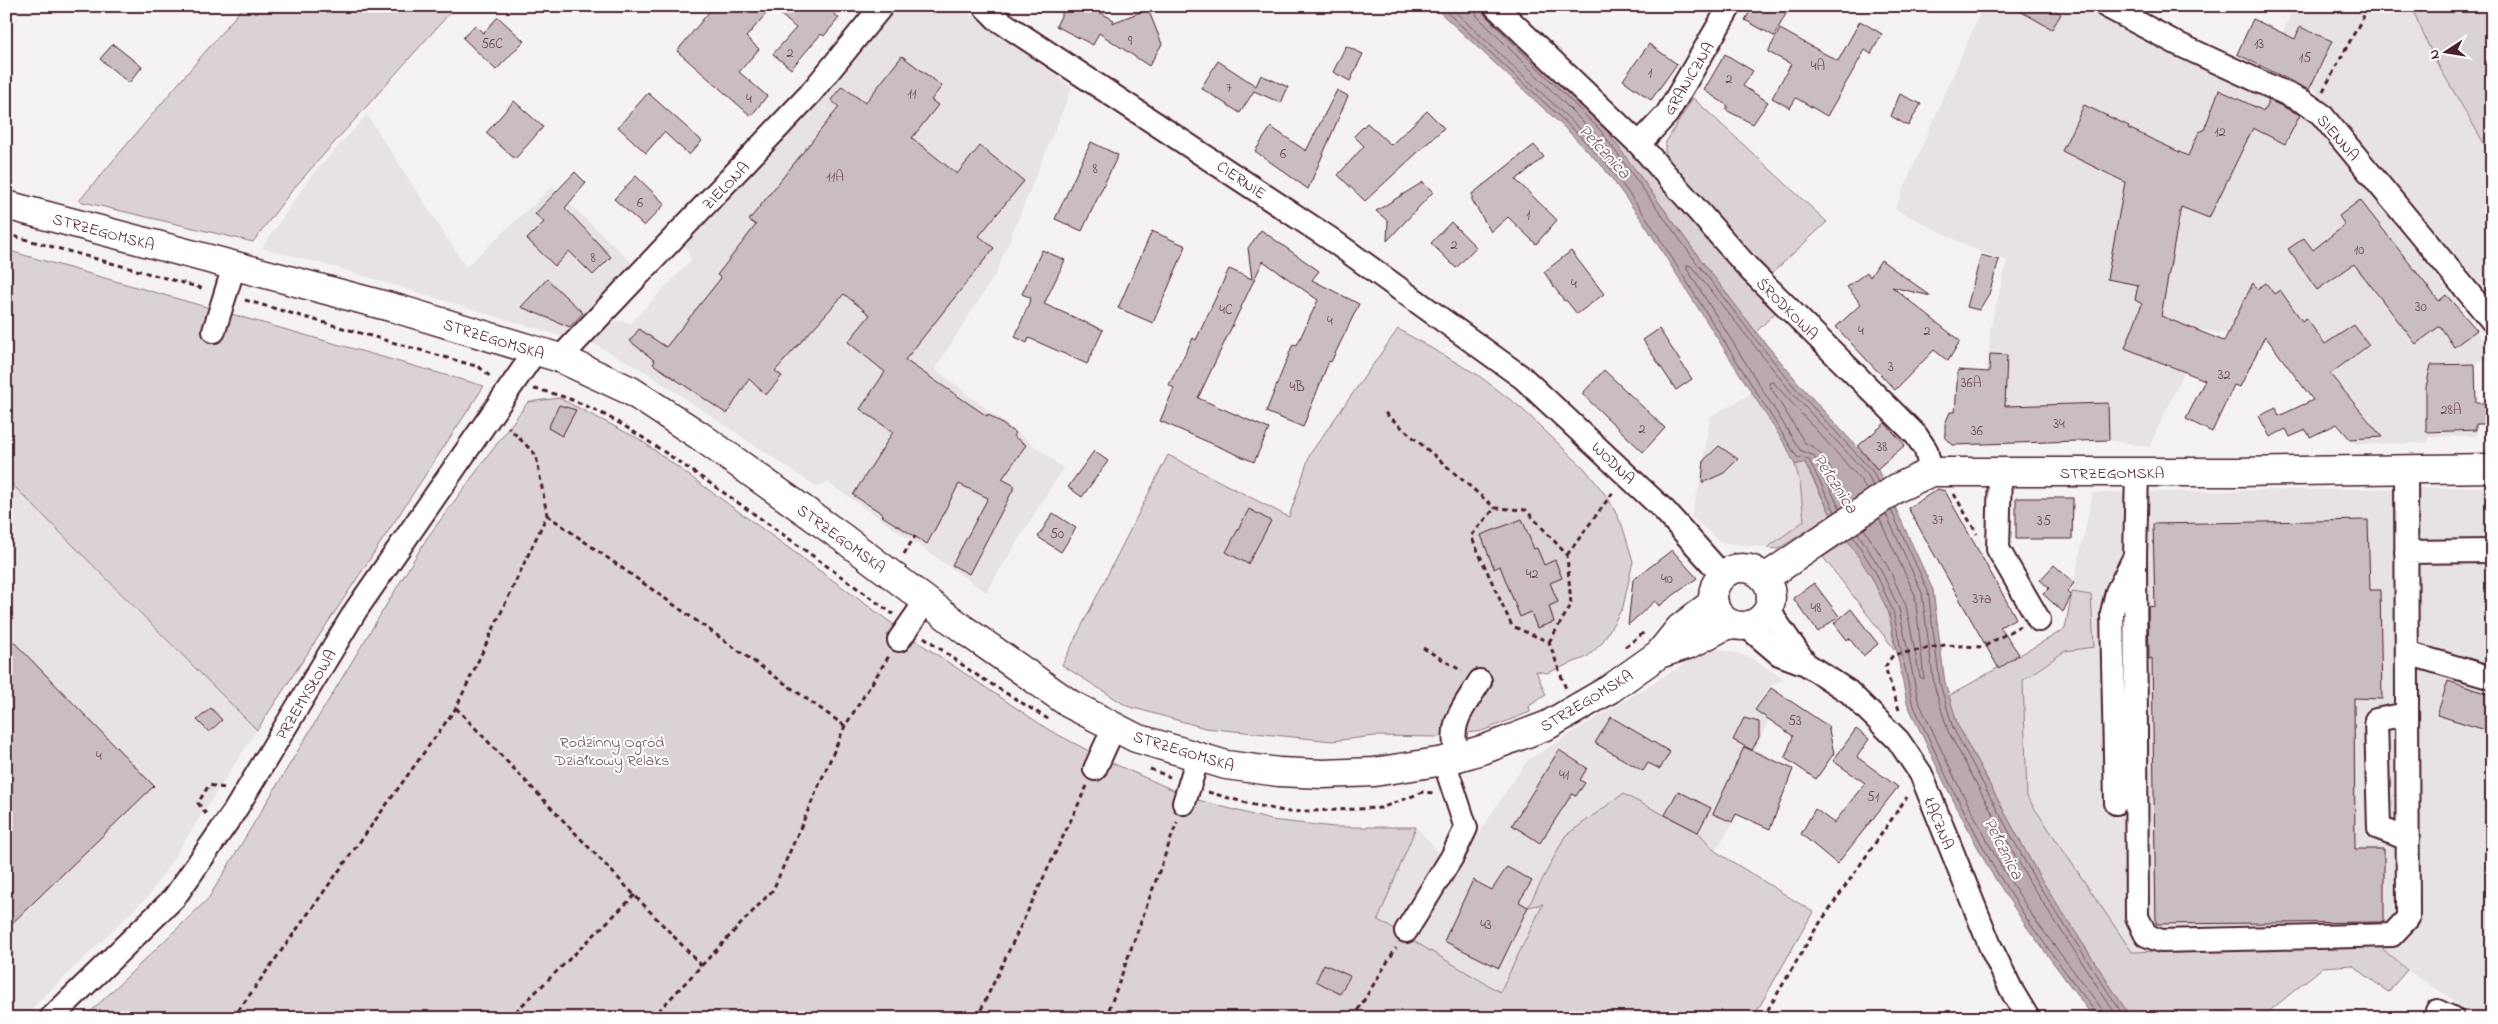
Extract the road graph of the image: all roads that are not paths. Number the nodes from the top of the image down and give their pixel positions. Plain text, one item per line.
1 (882, 6) edge
2 (984, 6) edge
3 (1495, 6) edge
4 (1730, 6) edge
5 (2106, 6) edge
6 (1639, 144) junction
7 (6, 204) edge
8 (234, 266) junction
9 (2492, 321) edge
10 (214, 331) dead end
11 (548, 354) junction
12 (1496, 358) joint
13 (2492, 468) edge
14 (2406, 470) junction
15 (2000, 471) junction
16 (1931, 472) junction
17 (2137, 472) junction
18 (2492, 551) edge
19 (2406, 552) junction
20 (2136, 556) junction
21 (1763, 568) junction
22 (1723, 576) junction
23 (926, 601) junction
24 (1714, 602) junction
25 (1769, 606) junction
26 (2033, 621) road end
27 (1737, 625) junction
28 (899, 640) road end
29 (2407, 653) junction
30 (1659, 654) junction
31 (1806, 664) junction
32 (2492, 678) edge
33 (1480, 681) road end
34 (2407, 714) junction
35 (1114, 727) junction
36 (1198, 757) junction
37 (1450, 759) junction
38 (1095, 769) road end
39 (1184, 803) road end
40 (2116, 803) dead end
41 (2408, 839) junction
42 (1406, 931) road end
43 (51, 1018) edge
44 (2028, 1018) edge

1 - 11 street, ZIELONA
2 - 12 street, CIERNIE
3 - 6 street
4 - 6 street, GRANICZNA
5 - 9 street, SIENNA
6 - 16 street, ŚRODKOWA
7 - 8 main road, STRZEGOMSKA
8 - 10 street
8 - 11 main road, STRZEGOMSKA
11 - 23 main road, STRZEGOMSKA
11 - 43 street, PRZEMYSŁOWA
12 - 22 street, WODNA
13 - 14 main road, STRZEGOMSKA
14 - 17 main road, STRZEGOMSKA
14 - 19 street
15 - 16 main road, STRZEGOMSKA
15 - 17 main road, STRZEGOMSKA
15 - 26 street
16 - 21 main road, STRZEGOMSKA
17 - 20 street
18 - 19 street
19 - 29 street
20 - 40 street
20 - 41 street
21 - 22 main road
21 - 25 main road
22 - 24 main road
23 - 28 street
23 - 35 main road, STRZEGOMSKA
24 - 27 main road
24 - 30 main road, STRZEGOMSKA
25 - 27 main road
25 - 31 street, ŁĄCZNA
27 - 30 main road, STRZEGOMSKA
27 - 31 street, ŁĄCZNA
29 - 32 street
29 - 34 street
30 - 37 main road, STRZEGOMSKA
31 - 44 street, ŁĄCZNA
33 - 37 street
34 - 41 street
34 - 41 street
35 - 36 main road, STRZEGOMSKA
35 - 38 street
36 - 37 main road, STRZEGOMSKA
36 - 39 street
37 - 42 street

